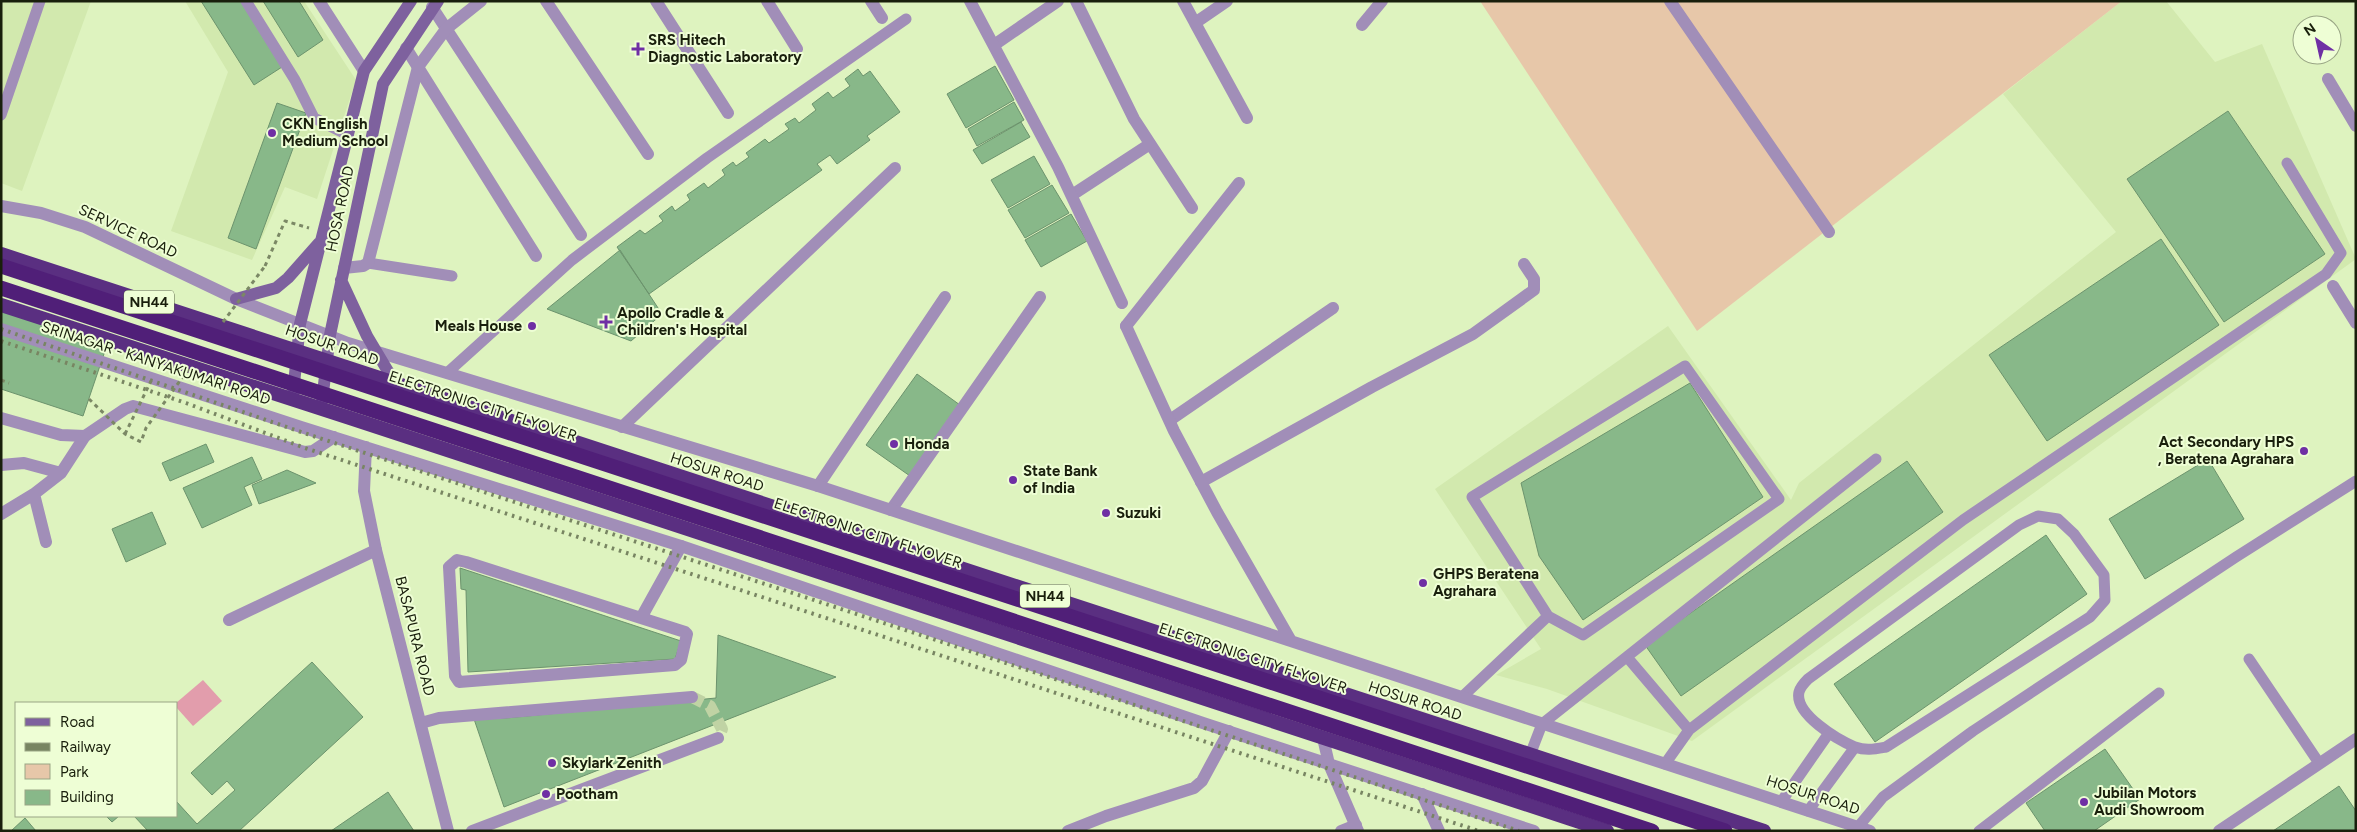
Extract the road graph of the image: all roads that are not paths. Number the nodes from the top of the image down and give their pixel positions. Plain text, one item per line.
1 (40, 1) edge
2 (246, 1) edge
3 (319, 1) edge
4 (411, 1) edge
5 (481, 1) edge
6 (546, 1) edge
7 (656, 1) edge
8 (766, 1) edge
9 (871, 1) edge
10 (970, 1) edge
11 (1058, 1) edge
12 (1076, 1) edge
13 (1182, 1) edge
14 (1227, 1) edge
15 (1382, 1) edge
16 (1670, 1) edge
17 (435, 4) edge
18 (882, 18) dead end
19 (906, 19) dead end
20 (1195, 23) junction
21 (1362, 25) dead end
22 (446, 29) junction
23 (994, 45) junction
24 (406, 48) junction
25 (797, 50) dead end
26 (418, 67) junction
27 (364, 71) junction
28 (2328, 79) dead end
29 (728, 113) dead end
30 (1, 115) edge
31 (1247, 118) dead end
32 (2356, 126) edge
33 (348, 135) junction
34 (1150, 144) junction
35 (648, 154) dead end
36 (2287, 163) dead end
37 (895, 168) dead end
38 (1239, 183) dead end
39 (1072, 195) junction
40 (1, 206) edge
41 (1192, 208) dead end
42 (1829, 232) dead end
43 (581, 235) dead end
44 (322, 237) junction
45 (1, 254) edge
46 (536, 256) dead end
47 (368, 264) junction
48 (1524, 264) dead end
49 (1, 266) edge
50 (343, 274) junction
51 (452, 276) dead end
52 (2333, 286) dead end
53 (1, 288) edge
54 (1040, 297) dead end
55 (944, 298) dead end
56 (236, 299) junction
57 (1122, 303) dead end
58 (1, 306) edge
59 (1333, 308) dead end
60 (2356, 323) edge
61 (300, 324) junction
62 (1, 329) edge
63 (330, 335) junction
64 (297, 350) junction
65 (377, 352) junction
66 (326, 360) junction
67 (446, 373) junction
68 (395, 383) junction
69 (292, 400) junction
70 (321, 409) junction
71 (1, 418) edge
72 (1170, 420) junction
73 (622, 427) junction
74 (85, 436) junction
75 (334, 438) junction
76 (366, 447) junction
77 (1876, 459) dead end
78 (1, 465) edge
79 (60, 473) junction
80 (2356, 481) edge
81 (1201, 482) junction
82 (818, 486) junction
83 (34, 494) junction
84 (891, 510) junction
85 (1, 514) edge
86 (46, 542) dead end
87 (681, 546) junction
88 (376, 550) junction
89 (1548, 616) junction
90 (641, 618) junction
91 (229, 620) dead end
92 (1291, 641) junction
93 (1627, 657) junction
94 (2249, 659) dead end
95 (2159, 693) dead end
96 (692, 697) tunnel mouth
97 (1462, 697) junction
98 (421, 723) junction
99 (1542, 724) junction
100 (1690, 730) junction
101 (1229, 731) junction
102 (1830, 733) junction
103 (718, 738) dead end
104 (1323, 738) junction
105 (2356, 739) edge
106 (1856, 748) junction
107 (1530, 755) junction
108 (2319, 763) junction
109 (1329, 764) junction
110 (1665, 764) junction
111 (1422, 794) junction
112 (1781, 802) junction
113 (1808, 811) junction
114 (1357, 828) edge
115 (1864, 829) edge
116 (448, 831) edge
117 (472, 831) edge
118 (1068, 831) edge
119 (1341, 831) edge
120 (1439, 831) edge
121 (1534, 831) edge
122 (1607, 831) edge
123 (1652, 831) edge
124 (1725, 831) edge
125 (1764, 831) edge
126 (1979, 831) edge
127 (2219, 831) edge

1 - 30 lane
2 - 33 lane
3 - 27 street
4 - 27 main road, HOSA ROAD
5 - 22 street
6 - 35 street
7 - 29 street
8 - 25 street
9 - 18 street
10 - 23 street
11 - 23 street
12 - 34 street
13 - 20 street
14 - 20 street
15 - 21 street
16 - 42 street
17 - 22 street
17 - 24 main road, HOSA ROAD
19 - 67 lane
20 - 31 street
22 - 26 street
22 - 43 street
23 - 39 street
24 - 26 street
24 - 50 main road, HOSA ROAD
26 - 46 street
26 - 47 street
27 - 33 main road, HOSA ROAD
28 - 32 street
33 - 44 main road, HOSA ROAD
34 - 39 street
34 - 41 street
36 - 100 lane
37 - 73 street
38 - 72 street
39 - 57 street
40 - 56 street, SERVICE ROAD
44 - 56 main road
44 - 61 main road, HOSA ROAD
45 - 64 highway, HOSUR ROAD / NH44
47 - 50 street
47 - 51 lane
48 - 81 street
49 - 124 highway, ELECTRONIC CITY FLYOVER, bridge
50 - 63 main road, HOSA ROAD
50 - 65 main road
52 - 60 street
53 - 123 highway, bridge
54 - 84 street
55 - 82 street
56 - 61 street, SERVICE ROAD
58 - 69 highway
59 - 72 street
61 - 63 street, SERVICE ROAD
61 - 64 main road, HOSA ROAD
62 - 75 street, SRINAGAR - KANYAKUMARI ROAD
63 - 65 street, SERVICE ROAD
63 - 66 main road, HOSA ROAD
64 - 66 highway, HOSUR ROAD / NH44
64 - 69 main road, HOSA ROAD
65 - 67 street, SERVICE ROAD
65 - 68 main road
66 - 68 highway, HOSUR ROAD / NH44
66 - 70 main road, HOSA ROAD
67 - 73 street, SERVICE ROAD
68 - 107 highway, HOSUR ROAD / NH44
69 - 70 highway
70 - 104 highway
71 - 74 street
72 - 81 street
73 - 82 street, HOSUR ROAD
74 - 75 street
74 - 79 street
75 - 76 street, SRINAGAR - KANYAKUMARI ROAD
76 - 87 street, SRINAGAR - KANYAKUMARI ROAD
76 - 88 street, BASAPURA ROAD
77 - 93 lane
78 - 79 street
79 - 83 street
80 - 115 lane
81 - 92 street
82 - 84 street, HOSUR ROAD
83 - 85 street
83 - 86 street
84 - 92 street, HOSUR ROAD
87 - 90 street
87 - 101 street, SRINAGAR - KANYAKUMARI ROAD
88 - 91 street
88 - 98 street, BASAPURA ROAD
89 - 89 lane
89 - 97 lane
90 - 90 street
92 - 97 street, HOSUR ROAD
93 - 99 lane
93 - 100 lane
94 - 108 lane
95 - 126 lane
96 - 98 street
97 - 99 street, HOSUR ROAD
98 - 116 street, BASAPURA ROAD
99 - 107 lane
99 - 110 street, HOSUR ROAD
100 - 110 lane
101 - 109 street, SRINAGAR - KANYAKUMARI ROAD
101 - 118 street
102 - 106 lane
102 - 106 lane
102 - 112 lane
103 - 117 street
104 - 109 street
104 - 122 highway
105 - 108 street
106 - 113 lane
107 - 125 highway, HOSUR ROAD / NH44
108 - 127 street
109 - 111 street, SRINAGAR - KANYAKUMARI ROAD
109 - 114 street
110 - 112 street, HOSUR ROAD
111 - 120 street
111 - 121 street, SRINAGAR - KANYAKUMARI ROAD
112 - 113 street, HOSUR ROAD
113 - 115 street, HOSUR ROAD
114 - 119 street

